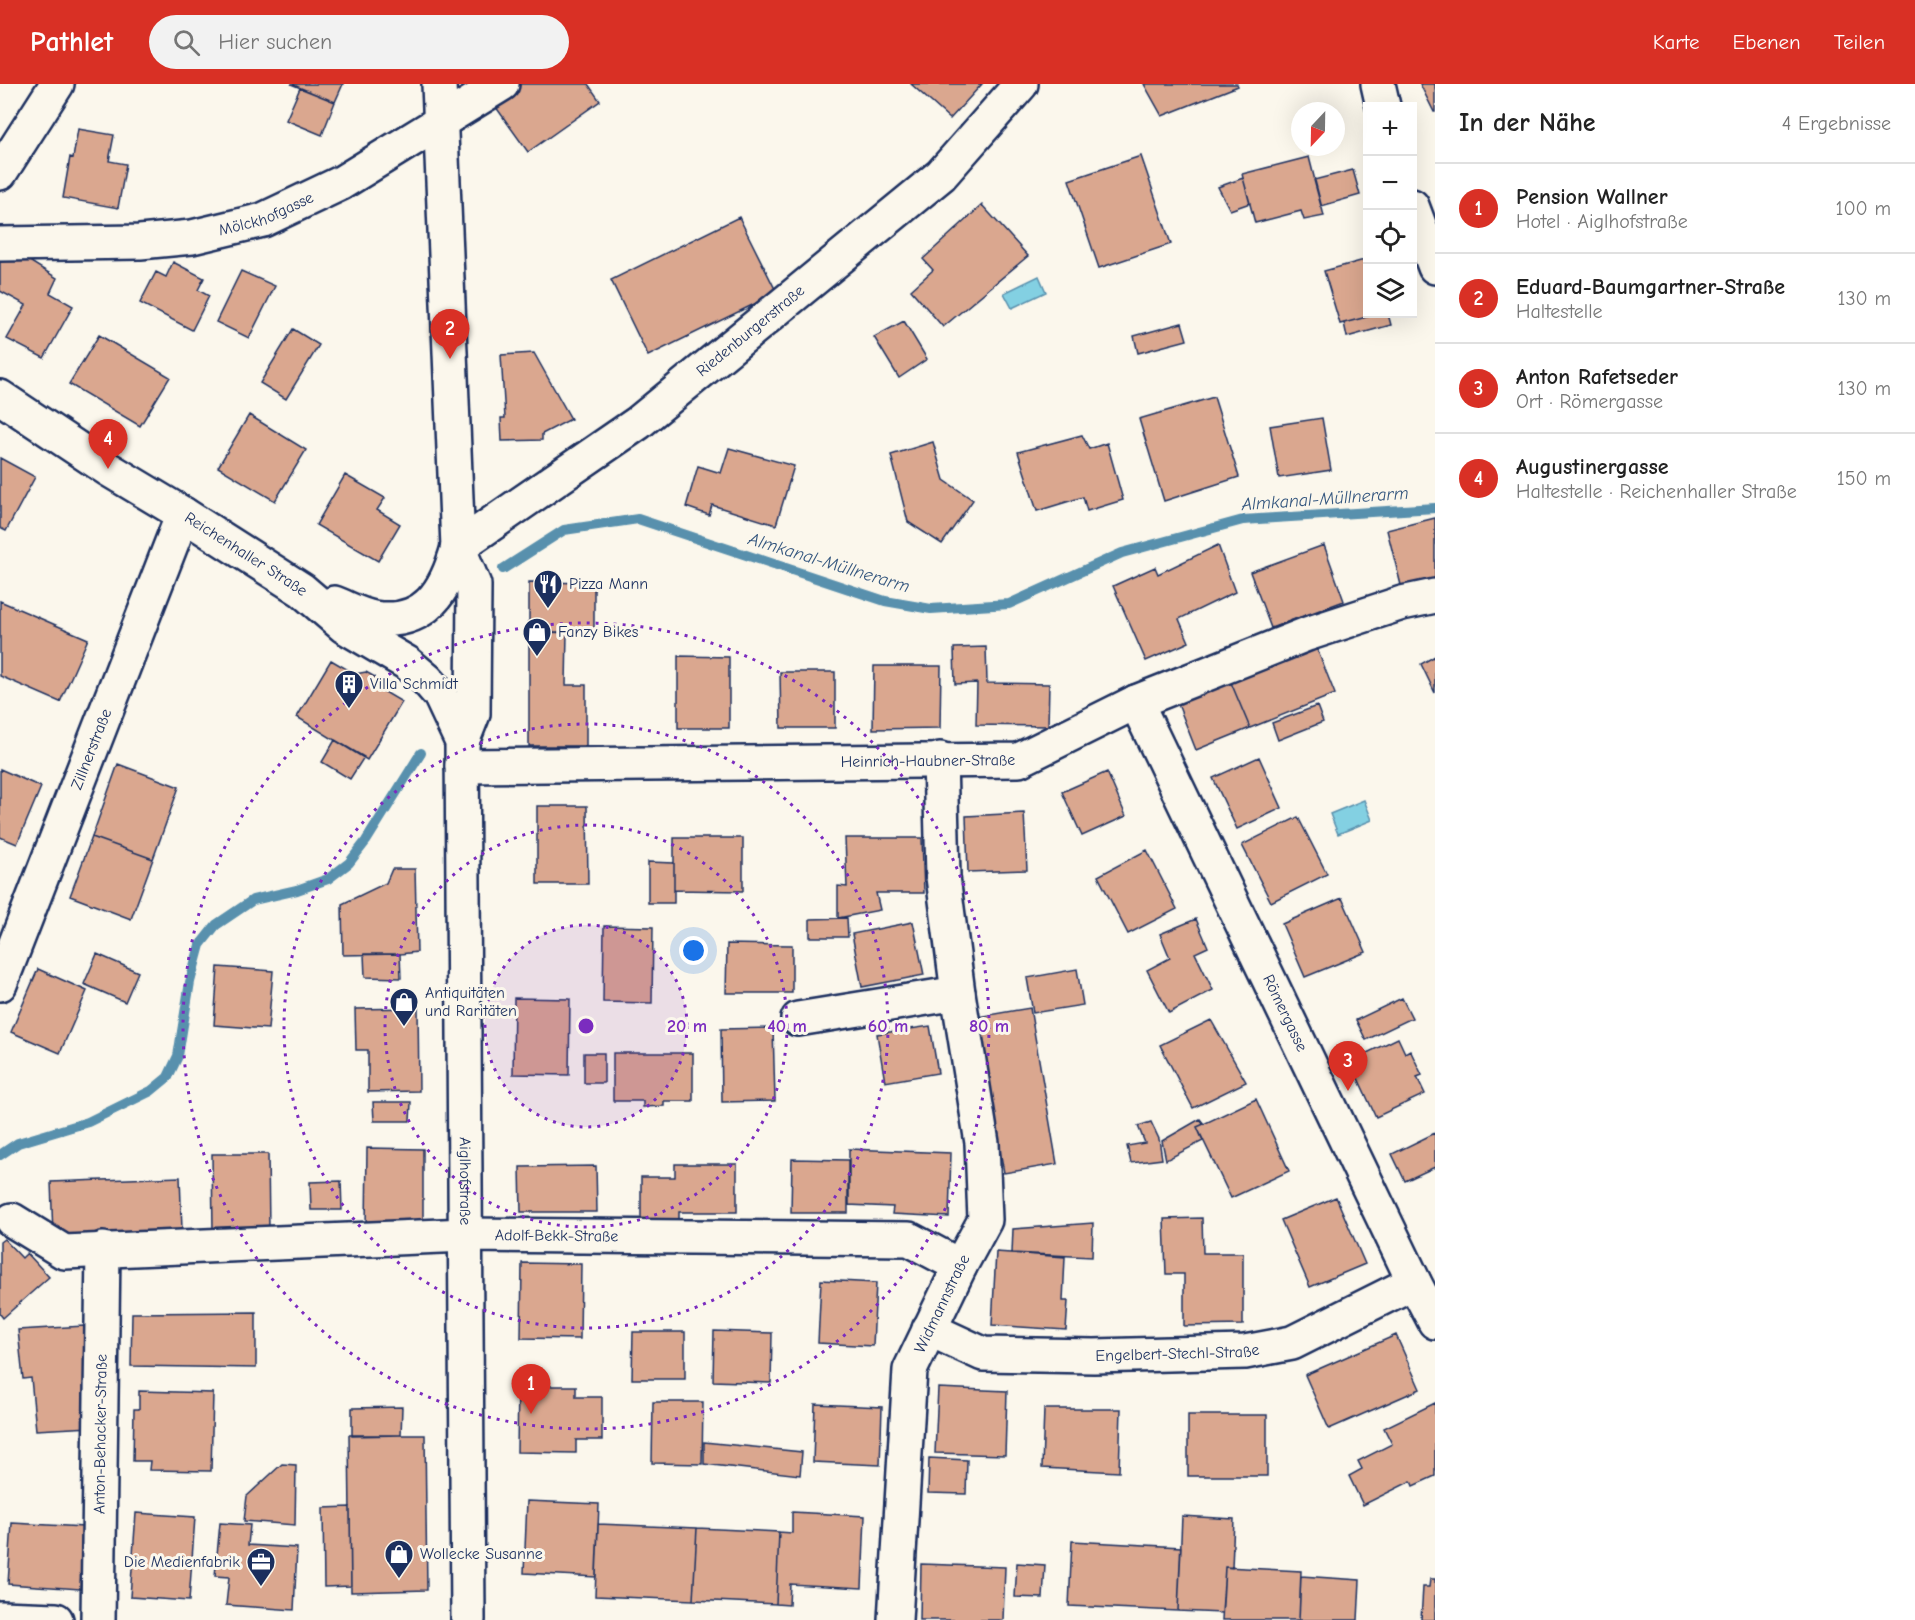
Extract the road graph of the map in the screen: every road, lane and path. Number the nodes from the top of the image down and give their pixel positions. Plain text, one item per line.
1 (57, 84) edge
2 (439, 84) edge
3 (502, 84) edge
4 (1021, 84) edge
5 (1378, 84) edge
6 (1382, 102) edge
7 (439, 123) junction
8 (0, 173) edge
9 (1414, 210) edge
10 (0, 244) edge
11 (1435, 267) edge
12 (0, 397) edge
13 (183, 514) junction
14 (458, 547) junction
15 (302, 590) junction
16 (1435, 596) edge
17 (1136, 702) junction
18 (462, 754) junction
19 (940, 759) junction
20 (0, 984) edge
21 (958, 993) junction
22 (798, 1019) dead end
23 (12, 1220) dead end
24 (466, 1235) junction
25 (103, 1249) junction
26 (960, 1266) junction
27 (1414, 1282) junction
28 (1435, 1322) edge
29 (929, 1329) junction
30 (0, 1618) edge
31 (56, 1620) edge
32 (98, 1620) edge
33 (468, 1620) edge
34 (895, 1620) edge

1 - 8 street
2 - 7 street
3 - 7 street, Mölckhofgasse
4 - 14 street, Riedenburgerstraße
5 - 6 street
7 - 10 street, Mölckhofgasse
7 - 14 street
9 - 11 street
12 - 13 street, Reichenhaller Straße
13 - 15 street, Reichenhaller Straße
13 - 20 street, Zillnerstraße
14 - 15 street
14 - 18 street
15 - 18 street, Reichenhaller Straße
16 - 17 street, Heinrich-Haubner-Straße
17 - 19 street, Heinrich-Haubner-Straße
17 - 27 street, Römergasse
18 - 19 street, Heinrich-Haubner-Straße
18 - 24 street, Aiglhofstraße
19 - 21 street, Widmannstraße
21 - 22 street
21 - 26 street, Widmannstraße
23 - 25 street, Adolf-Bekk-Straße
24 - 25 street, Adolf-Bekk-Straße
24 - 26 street, Adolf-Bekk-Straße
24 - 33 street, Aiglhofstraße
25 - 32 street, Anton-Behacker-Straße
26 - 29 street, Widmannstraße
27 - 28 street, Römergasse
27 - 29 street, Engelbert-Stechl-Straße
29 - 34 street, Widmannstraße
30 - 31 street

